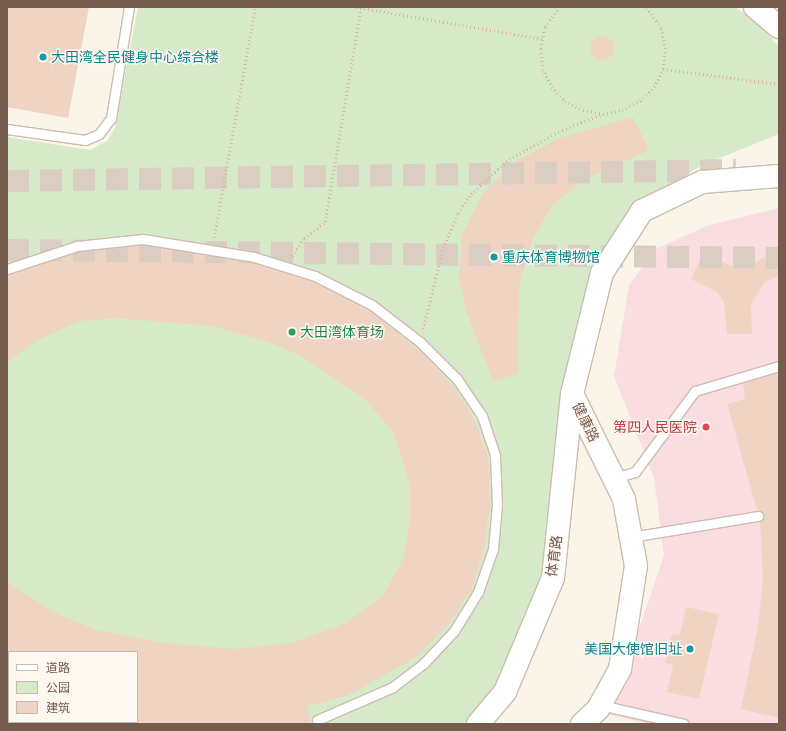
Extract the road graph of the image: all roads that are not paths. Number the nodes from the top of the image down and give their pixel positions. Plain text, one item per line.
1 (129, 7) edge
2 (755, 7) edge
3 (779, 27) edge
4 (7, 129) edge
5 (779, 176) edge
6 (7, 269) edge
7 (779, 366) edge
8 (572, 394) junction
9 (614, 478) junction
10 (758, 516) dead end
11 (631, 537) junction
12 (600, 705) junction
13 (317, 720) dead end
14 (478, 724) edge
15 (582, 724) edge
16 (684, 724) edge

1 - 4 lane
2 - 3 street
5 - 8 street, 健康路
6 - 13 lane
7 - 9 lane
8 - 9 street, 健康路
8 - 14 street, 体育路
9 - 11 street, 健康路
10 - 11 lane
11 - 12 street, 健康路
12 - 15 street, 健康路
12 - 16 lane

